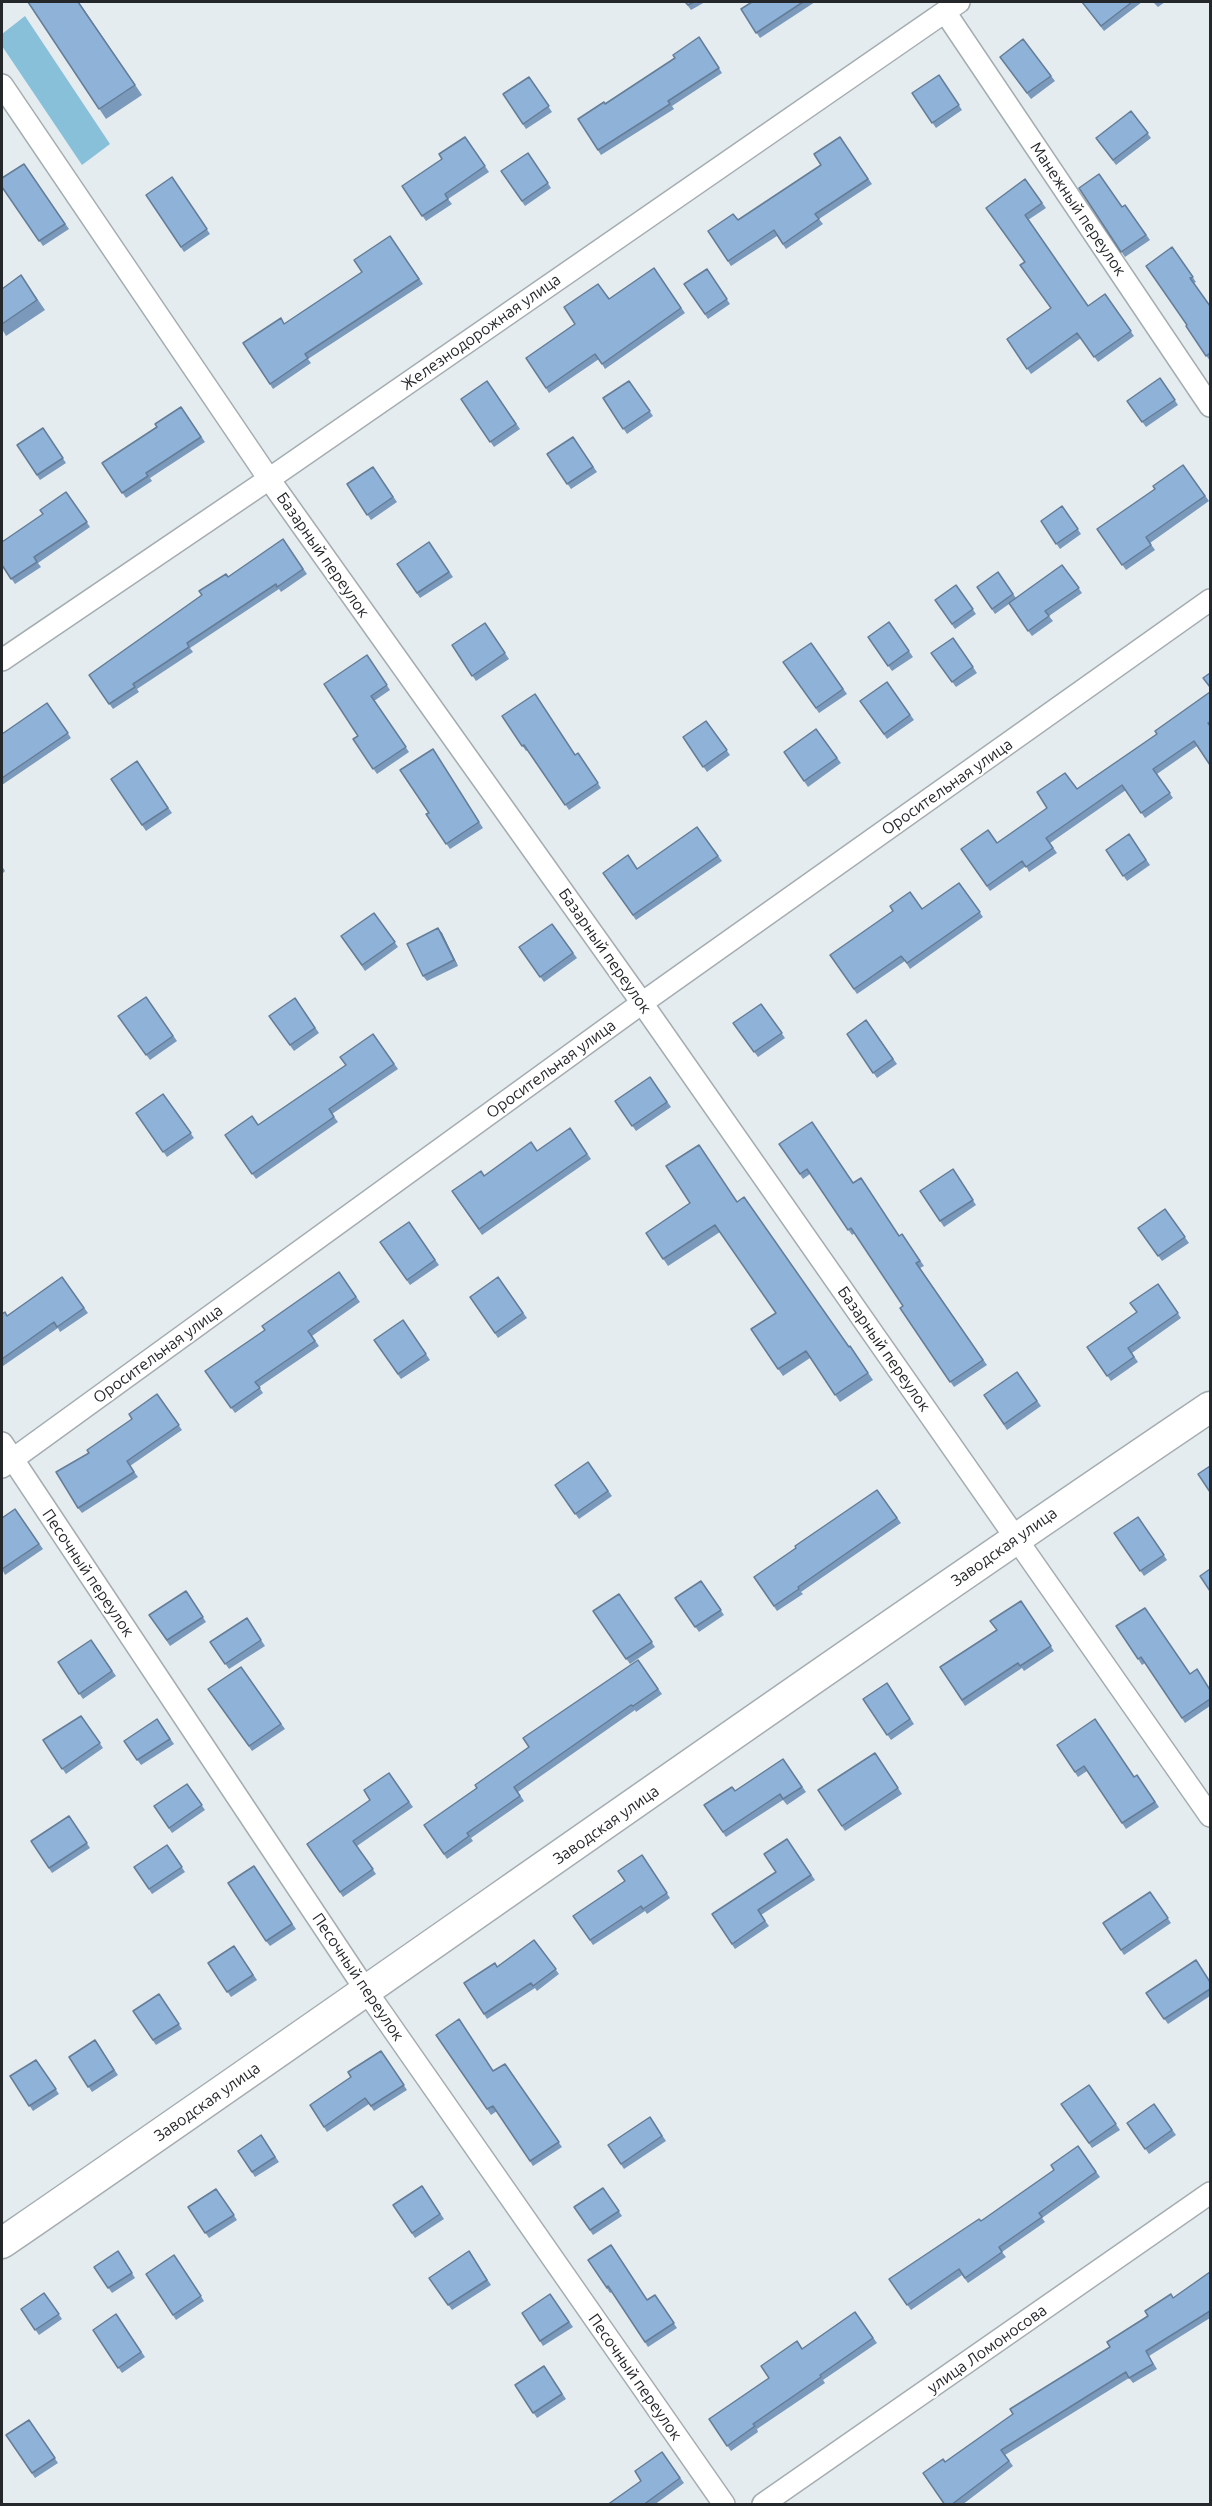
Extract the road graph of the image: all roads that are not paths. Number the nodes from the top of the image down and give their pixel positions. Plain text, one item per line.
1 (952, 7) edge
2 (2, 85) edge
3 (1210, 406) edge
4 (269, 479) junction
5 (1210, 600) edge
6 (2, 660) edge
7 (642, 1003) junction
8 (1210, 1407) edge
9 (4, 1458) edge
10 (1016, 1538) junction
11 (1210, 1816) edge
12 (367, 1992) junction
13 (1210, 2193) edge
14 (2, 2244) edge
15 (724, 2505) edge
16 (763, 2505) edge

1 - 3 street, Манежный переулок
1 - 4 street, Железнодорожная улица
2 - 4 street, Базарный переулок
4 - 6 street, Железнодорожная улица
4 - 7 street, Базарный переулок
5 - 7 street, Оросительная улица
7 - 9 street, Оросительная улица
7 - 10 street, Базарный переулок
8 - 10 main road, Заводская улица
9 - 12 street, Песочный переулок
10 - 11 street, Базарный переулок
10 - 12 main road, Заводская улица
12 - 14 main road, Заводская улица
12 - 15 street, Песочный переулок
13 - 16 street, улица Ломоносова

